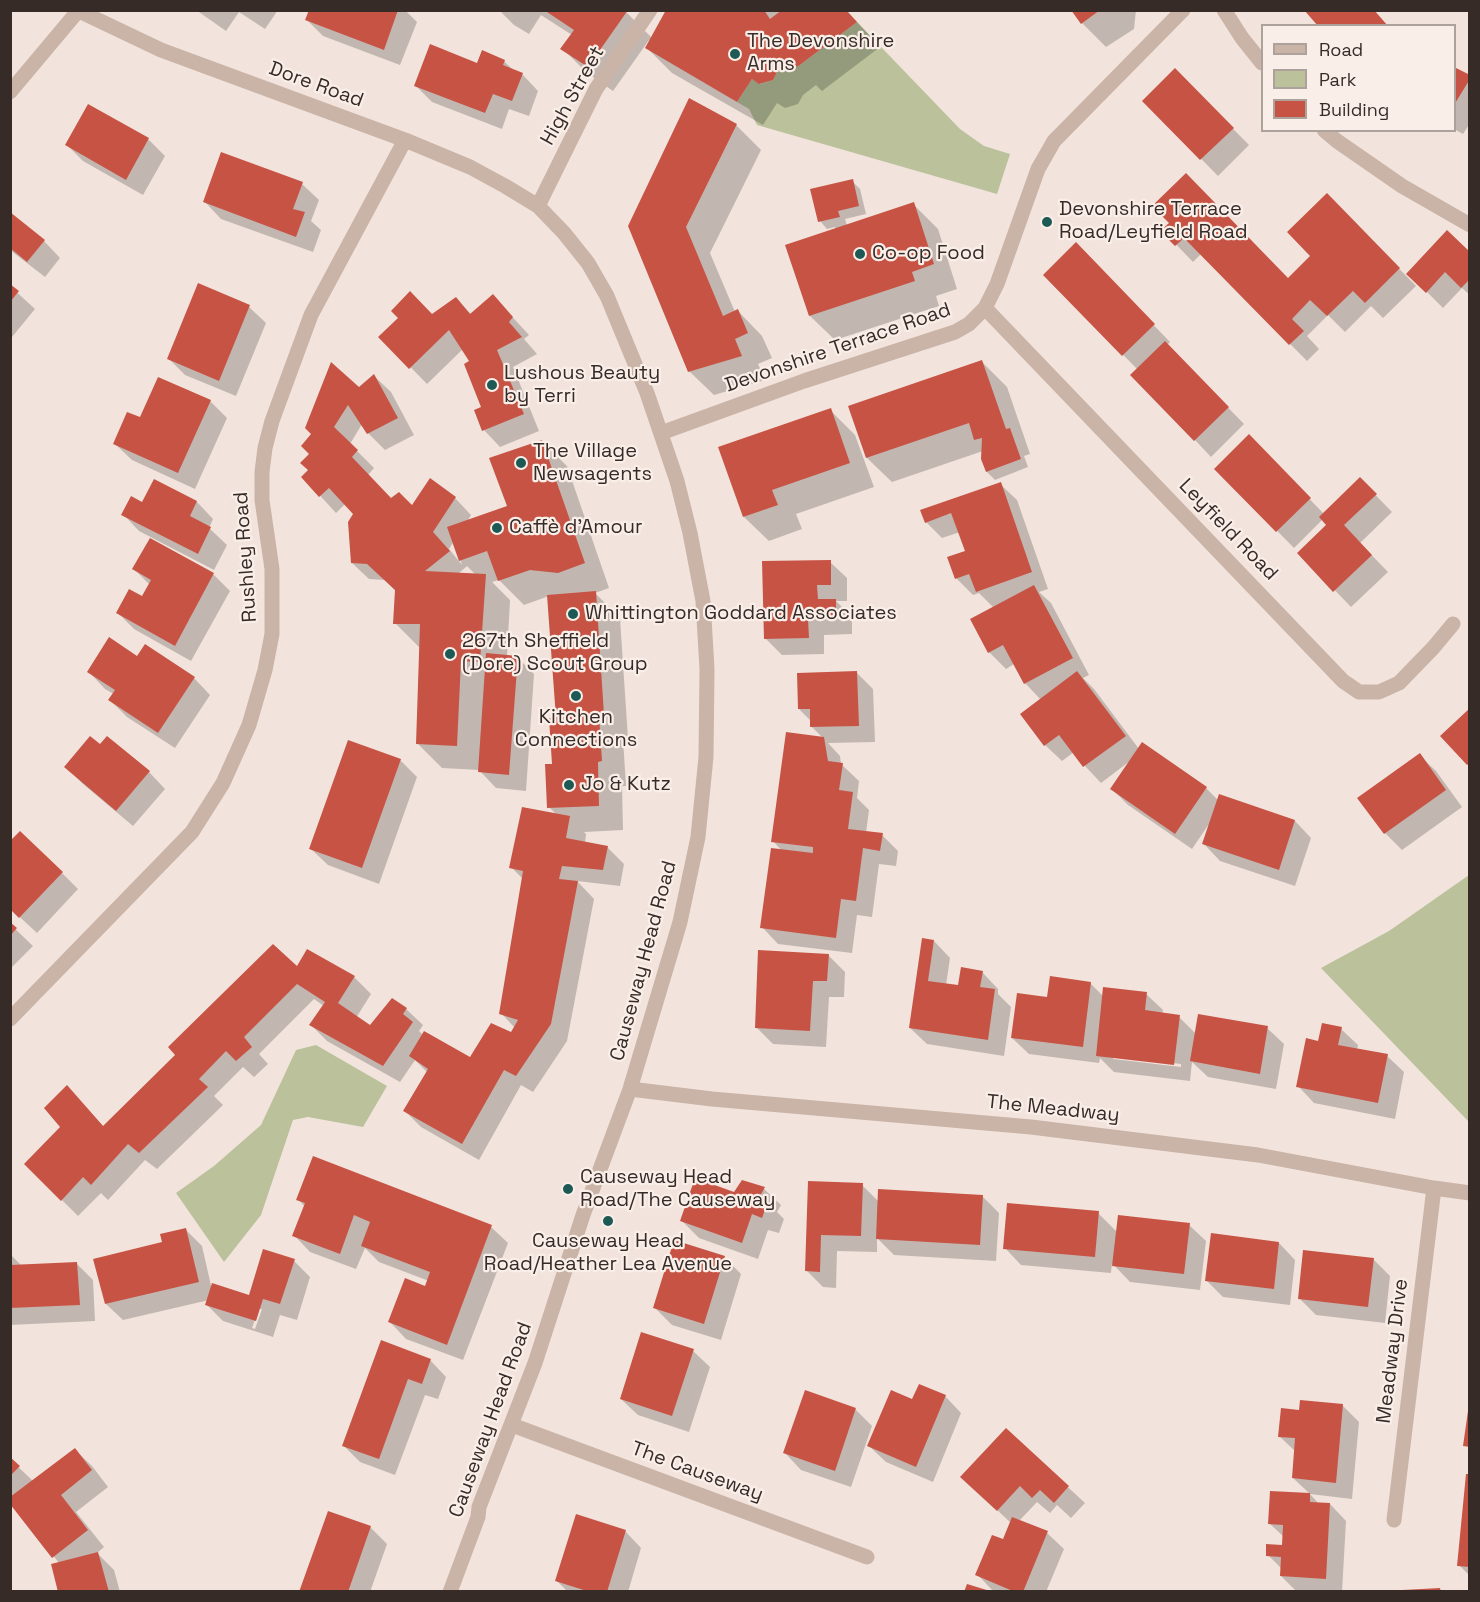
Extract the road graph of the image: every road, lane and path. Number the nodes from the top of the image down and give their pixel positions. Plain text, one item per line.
1 (650, 10) edge
2 (1183, 10) edge
3 (1224, 10) edge
4 (77, 11) edge
5 (1261, 61) edge
6 (10, 93) edge
7 (1326, 132) edge
8 (405, 140) junction
9 (538, 206) junction
10 (1470, 225) edge
11 (985, 308) junction
12 (661, 433) junction
13 (1453, 624) dead end
14 (10, 1019) edge
15 (630, 1089) junction
16 (1434, 1188) junction
17 (1470, 1193) edge
18 (512, 1425) junction
19 (1394, 1520) dead end
20 (867, 1557) dead end
21 (450, 1592) edge

1 - 9 street, High Street
2 - 11 street, Devonshire Terrace Road
3 - 5 street
4 - 6 street
4 - 8 street, Dore Road
7 - 10 street
8 - 9 street, Dore Road
8 - 14 street, Rushley Road
9 - 12 street, Causeway Head Road
11 - 12 street, Devonshire Terrace Road
11 - 13 street, Leyfield Road
12 - 15 street, Causeway Head Road
15 - 16 street, The Meadway
15 - 18 street, Causeway Head Road
16 - 17 street, The Meadway
16 - 19 street, Meadway Drive
18 - 20 street, The Causeway
18 - 21 street, Causeway Head Road

